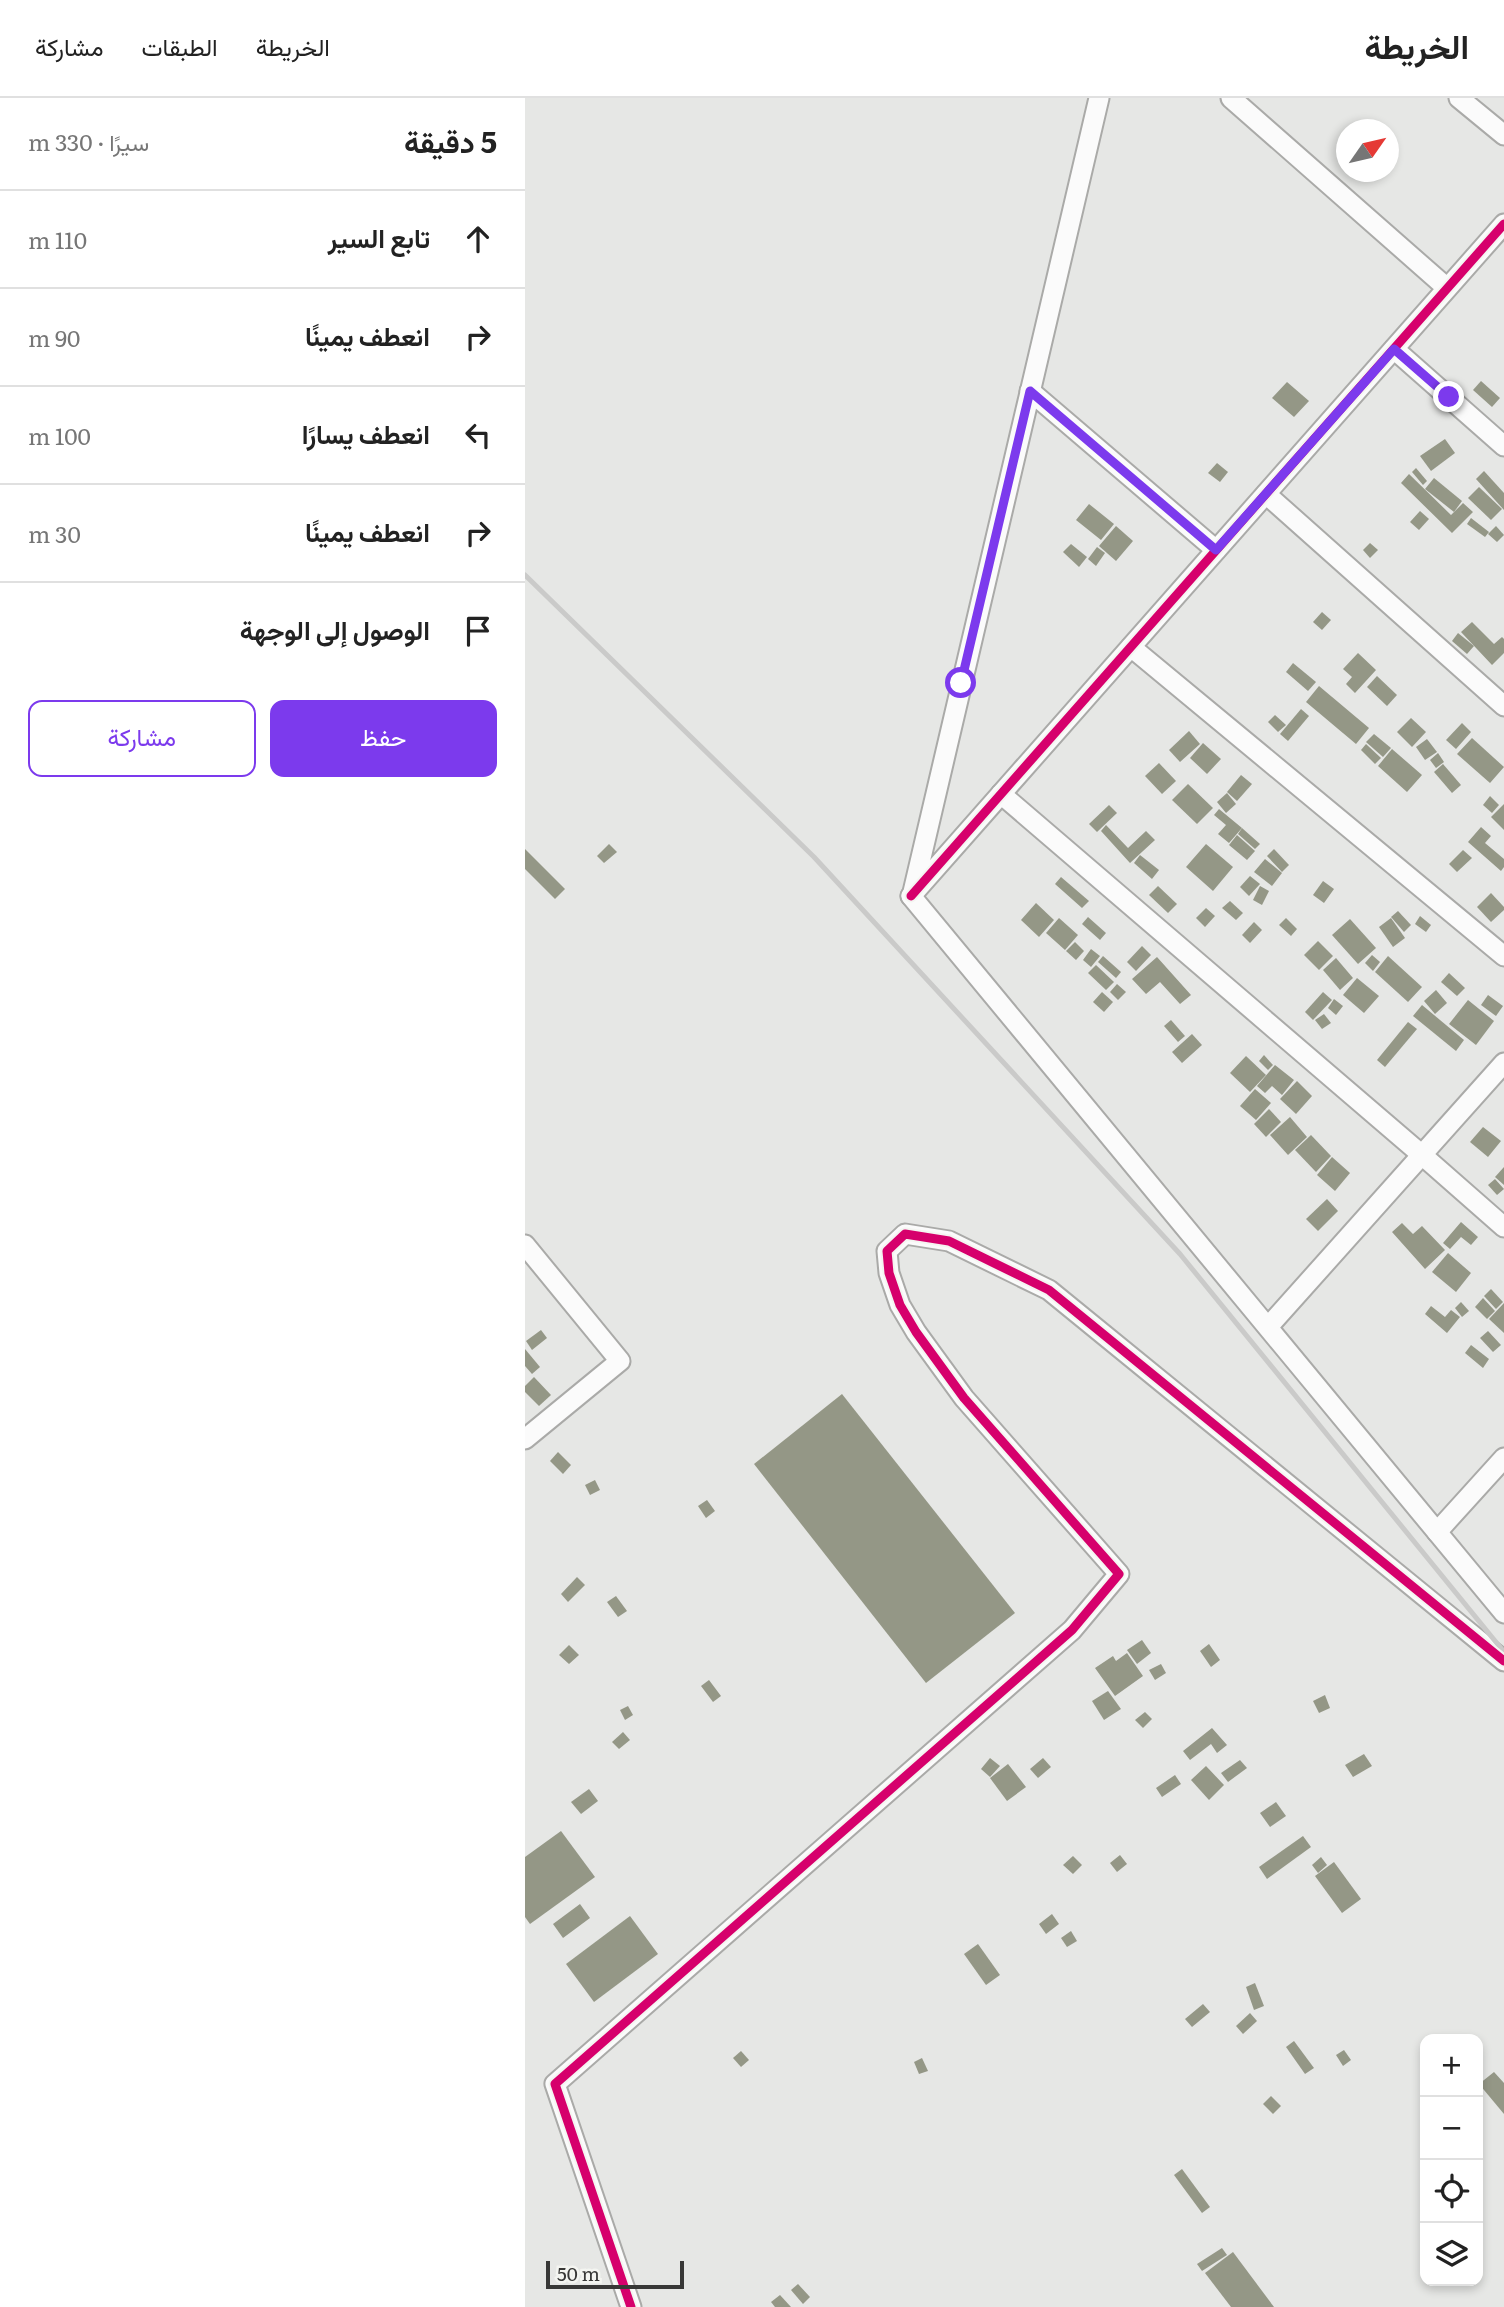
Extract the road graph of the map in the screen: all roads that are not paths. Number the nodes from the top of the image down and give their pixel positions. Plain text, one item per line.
1 (1099, 98) edge
2 (1231, 98) edge
3 (1459, 98) edge
4 (1504, 135) edge
5 (1504, 224) edge
6 (1447, 288) junction
7 (1394, 349) junction
8 (1030, 391) junction
9 (1504, 446) edge
10 (1266, 494) junction
11 (1216, 550) junction
12 (1131, 647) junction
13 (1504, 706) edge
14 (1001, 794) junction
15 (911, 896) junction
16 (1504, 956) edge
17 (1504, 1063) edge
18 (1422, 1155) junction
19 (1504, 1227) edge
20 (525, 1245) edge
21 (1268, 1327) junction
22 (525, 1439) edge
23 (1504, 1458) edge
24 (1437, 1532) junction
25 (1504, 1613) edge
26 (1504, 1661) edge
27 (631, 2307) edge

1 - 8 street
2 - 6 street
3 - 4 street
5 - 6 street
6 - 7 street
7 - 9 street
7 - 10 street
8 - 11 street
8 - 15 street
10 - 11 street
10 - 13 street
11 - 12 street
12 - 14 street
12 - 16 street
14 - 15 street
14 - 18 street
15 - 21 street
17 - 18 street
18 - 19 street
18 - 21 street
20 - 22 street
21 - 24 street
23 - 24 street
24 - 25 street
26 - 27 street

